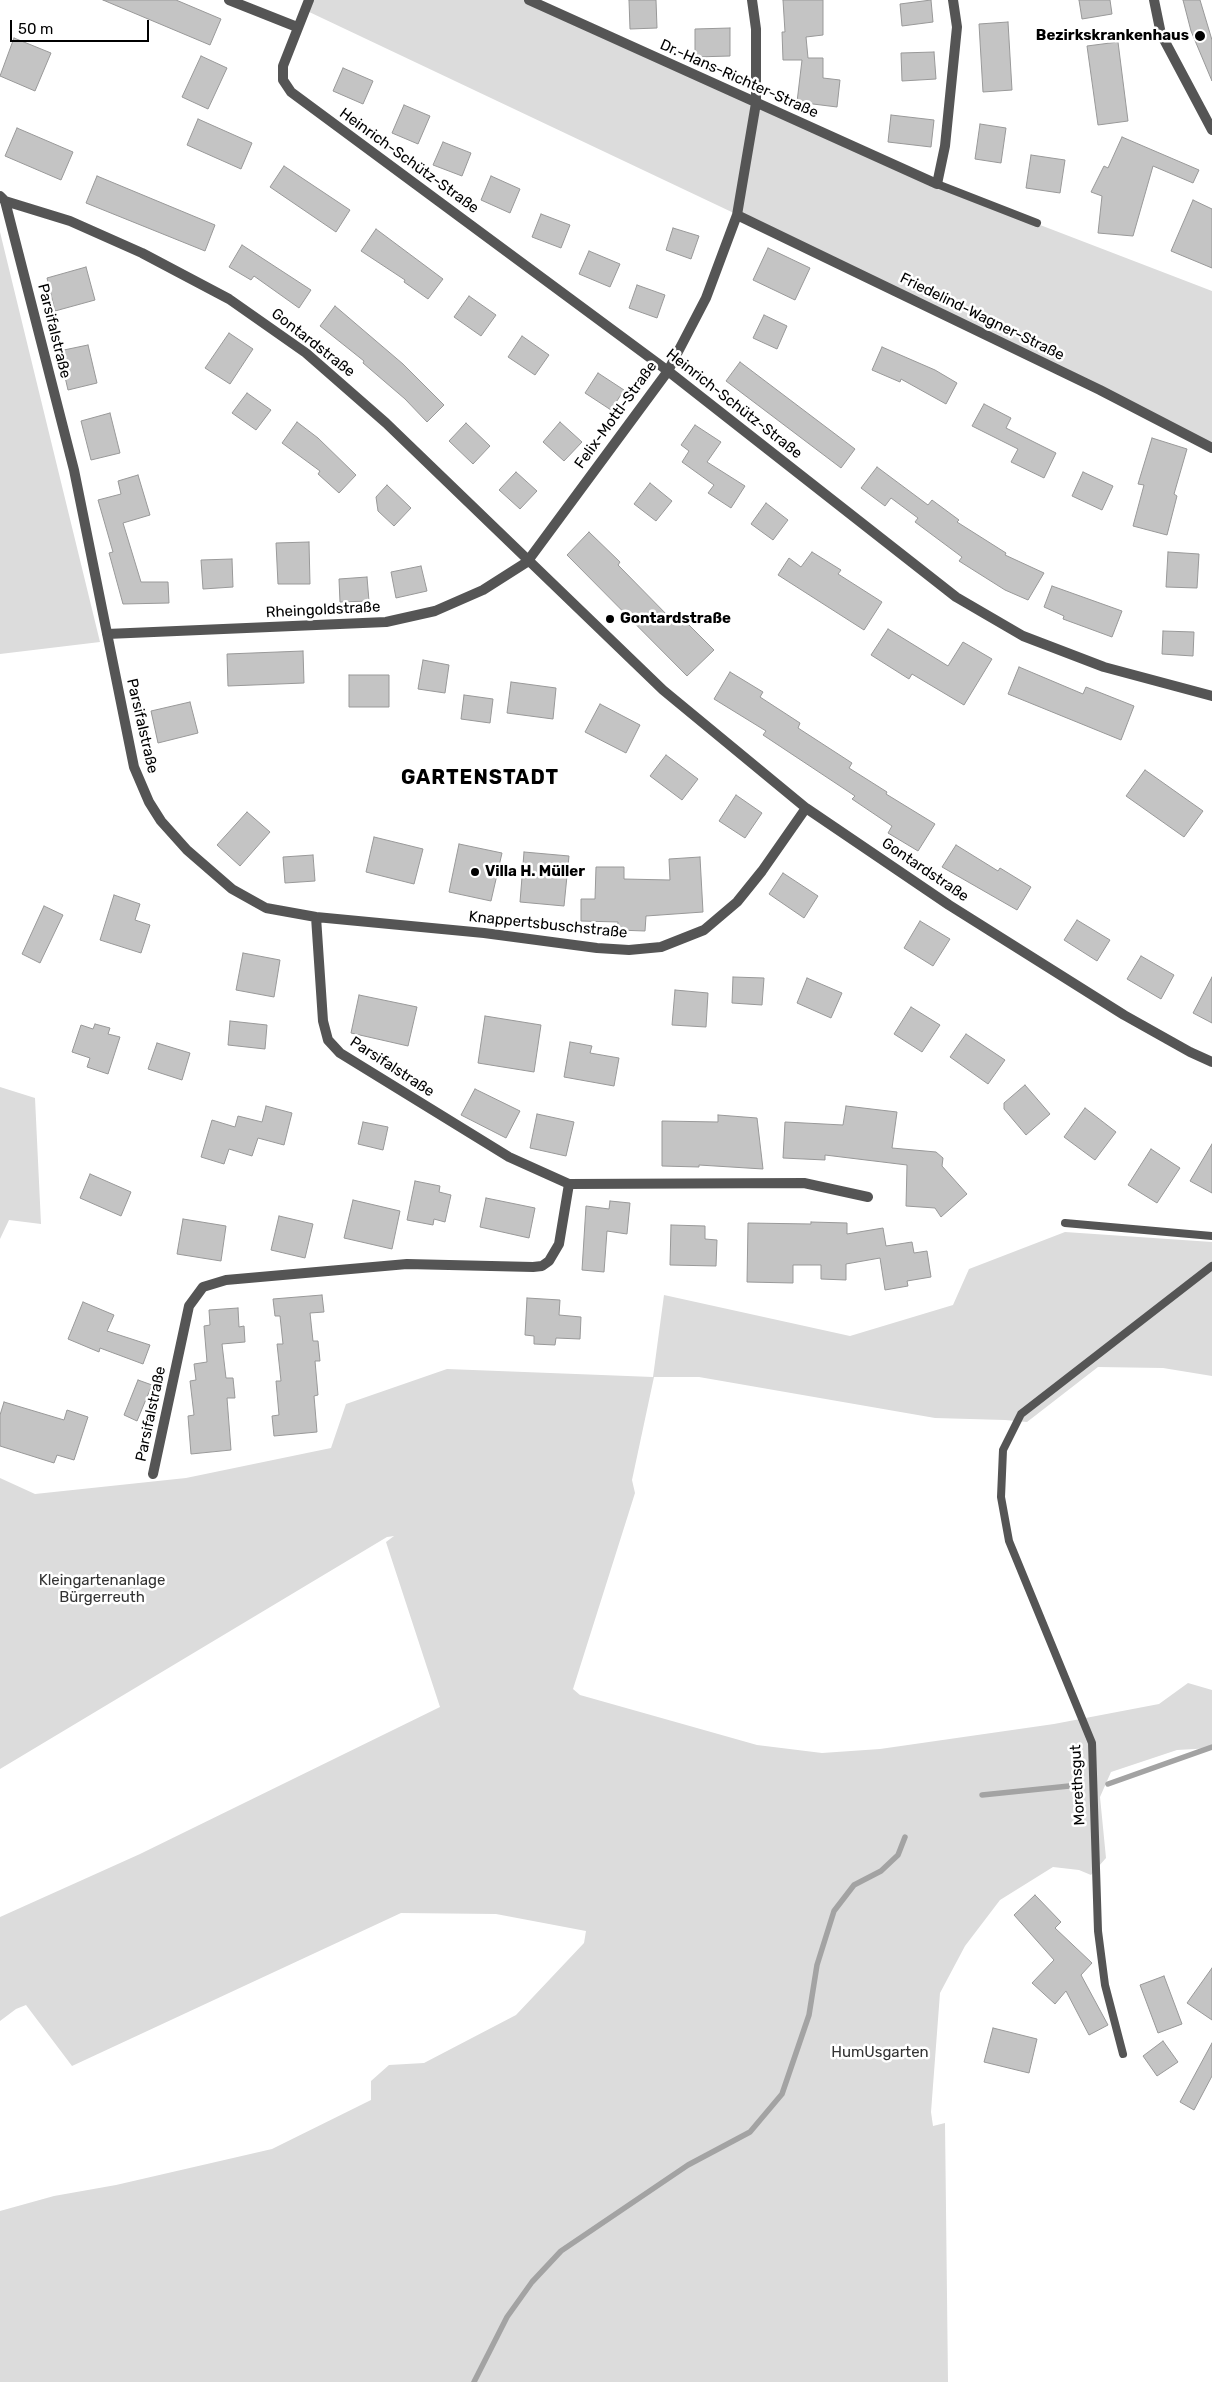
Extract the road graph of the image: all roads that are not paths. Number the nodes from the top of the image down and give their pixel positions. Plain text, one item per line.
1 (229, 0) edge
2 (309, 0) edge
3 (529, 0) edge
4 (752, 0) edge
5 (953, 0) edge
6 (1154, 0) edge
7 (297, 28) junction
8 (756, 103) junction
9 (1212, 130) edge
10 (936, 184) junction
11 (2, 198) edge
12 (737, 215) junction
13 (1037, 223) dead end
14 (668, 371) junction
15 (1212, 448) edge
16 (527, 562) junction
17 (107, 634) junction
18 (1212, 696) edge
19 (806, 808) junction
20 (316, 917) junction
21 (1212, 1062) edge
22 (569, 1184) junction
23 (868, 1197) dead end
24 (1065, 1223) dead end
25 (1212, 1236) edge
26 (1212, 1266) edge
27 (153, 1474) dead end
28 (1123, 2054) dead end

1 - 7 street
2 - 7 street
3 - 8 street, Dr.-Hans-Richter-Straße
4 - 8 street, Felix-Mottl-Straße
5 - 10 street
6 - 9 street
7 - 14 street, Heinrich-Schütz-Straße
8 - 10 street, Dr.-Hans-Richter-Straße
8 - 12 street, Felix-Mottl-Straße
10 - 13 lane
11 - 16 street, Gontardstraße
11 - 17 street, Parsifalstraße
12 - 14 street, Felix-Mottl-Straße
12 - 15 street, Friedelind-Wagner-Straße
14 - 16 street, Felix-Mottl-Straße
14 - 18 street, Heinrich-Schütz-Straße
16 - 17 street, Rheingoldstraße
16 - 19 street, Gontardstraße
17 - 20 street, Parsifalstraße
19 - 20 street, Knappertsbuschstraße
19 - 21 street, Gontardstraße
20 - 22 street, Parsifalstraße
22 - 23 street, Parsifalstraße
22 - 27 street, Parsifalstraße
24 - 25 lane
26 - 28 lane, Morethsgut

